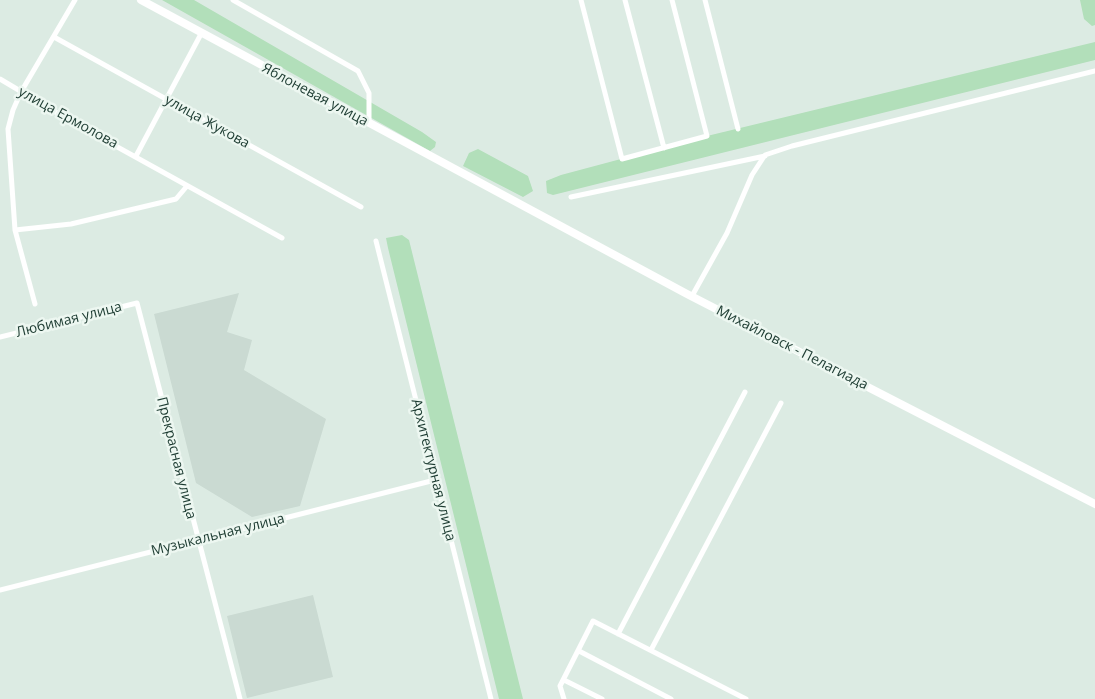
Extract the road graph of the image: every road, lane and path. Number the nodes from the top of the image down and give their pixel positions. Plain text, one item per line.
1 (75, 0) edge
2 (141, 0) edge
3 (233, 0) edge
4 (581, 0) edge
5 (626, 0) edge
6 (672, 0) edge
7 (705, 0) edge
8 (202, 34) junction
9 (54, 37) junction
10 (1095, 71) edge
11 (0, 79) edge
12 (21, 92) junction
13 (166, 99) junction
14 (369, 123) junction
15 (738, 129) dead end
16 (664, 148) junction
17 (765, 155) junction
18 (136, 156) junction
19 (187, 186) junction
20 (490, 188) joint
21 (571, 197) dead end
22 (361, 207) dead end
23 (15, 230) junction
24 (282, 238) dead end
25 (376, 241) dead end
26 (692, 296) junction
27 (137, 303) joint
28 (35, 304) dead end
29 (0, 336) edge
30 (746, 392) dead end
31 (781, 403) dead end
32 (436, 480) junction
33 (1095, 504) edge
34 (197, 540) junction
35 (0, 590) edge
36 (618, 634) junction
37 (650, 650) junction
38 (579, 651) junction
39 (564, 680) junction
40 (240, 699) edge
41 (491, 699) edge
42 (564, 699) edge
43 (602, 699) edge
44 (671, 699) edge
45 (746, 699) edge

1 - 9 street
2 - 8 street, Яблоневая улица
3 - 14 street
4 - 16 street
5 - 16 street
6 - 16 street
7 - 15 street
8 - 13 street
8 - 14 street, Яблоневая улица
9 - 12 street
9 - 13 street, улица Жукова
10 - 17 street
11 - 12 street, улица Ермолова
12 - 18 street, улица Ермолова
12 - 23 street
13 - 18 street
13 - 22 street, улица Жукова
14 - 20 street, Яблоневая улица
17 - 21 street
17 - 26 street
18 - 19 street, улица Ермолова
19 - 23 street
19 - 24 street, улица Ермолова
20 - 26 street, Михайловск - Пелагиада
23 - 28 street
25 - 32 street, Архитектурная улица
26 - 33 street, Михайловск - Пелагиада
27 - 29 street, Любимая улица
27 - 34 street, Прекрасная улица
30 - 36 street
31 - 37 street
32 - 34 street, Музыкальная улица
32 - 41 street, Архитектурная улица
34 - 35 street, Музыкальная улица
34 - 40 street, Прекрасная улица
36 - 37 street
36 - 38 street
37 - 45 street
38 - 39 street
38 - 44 street
39 - 42 street
39 - 43 street

